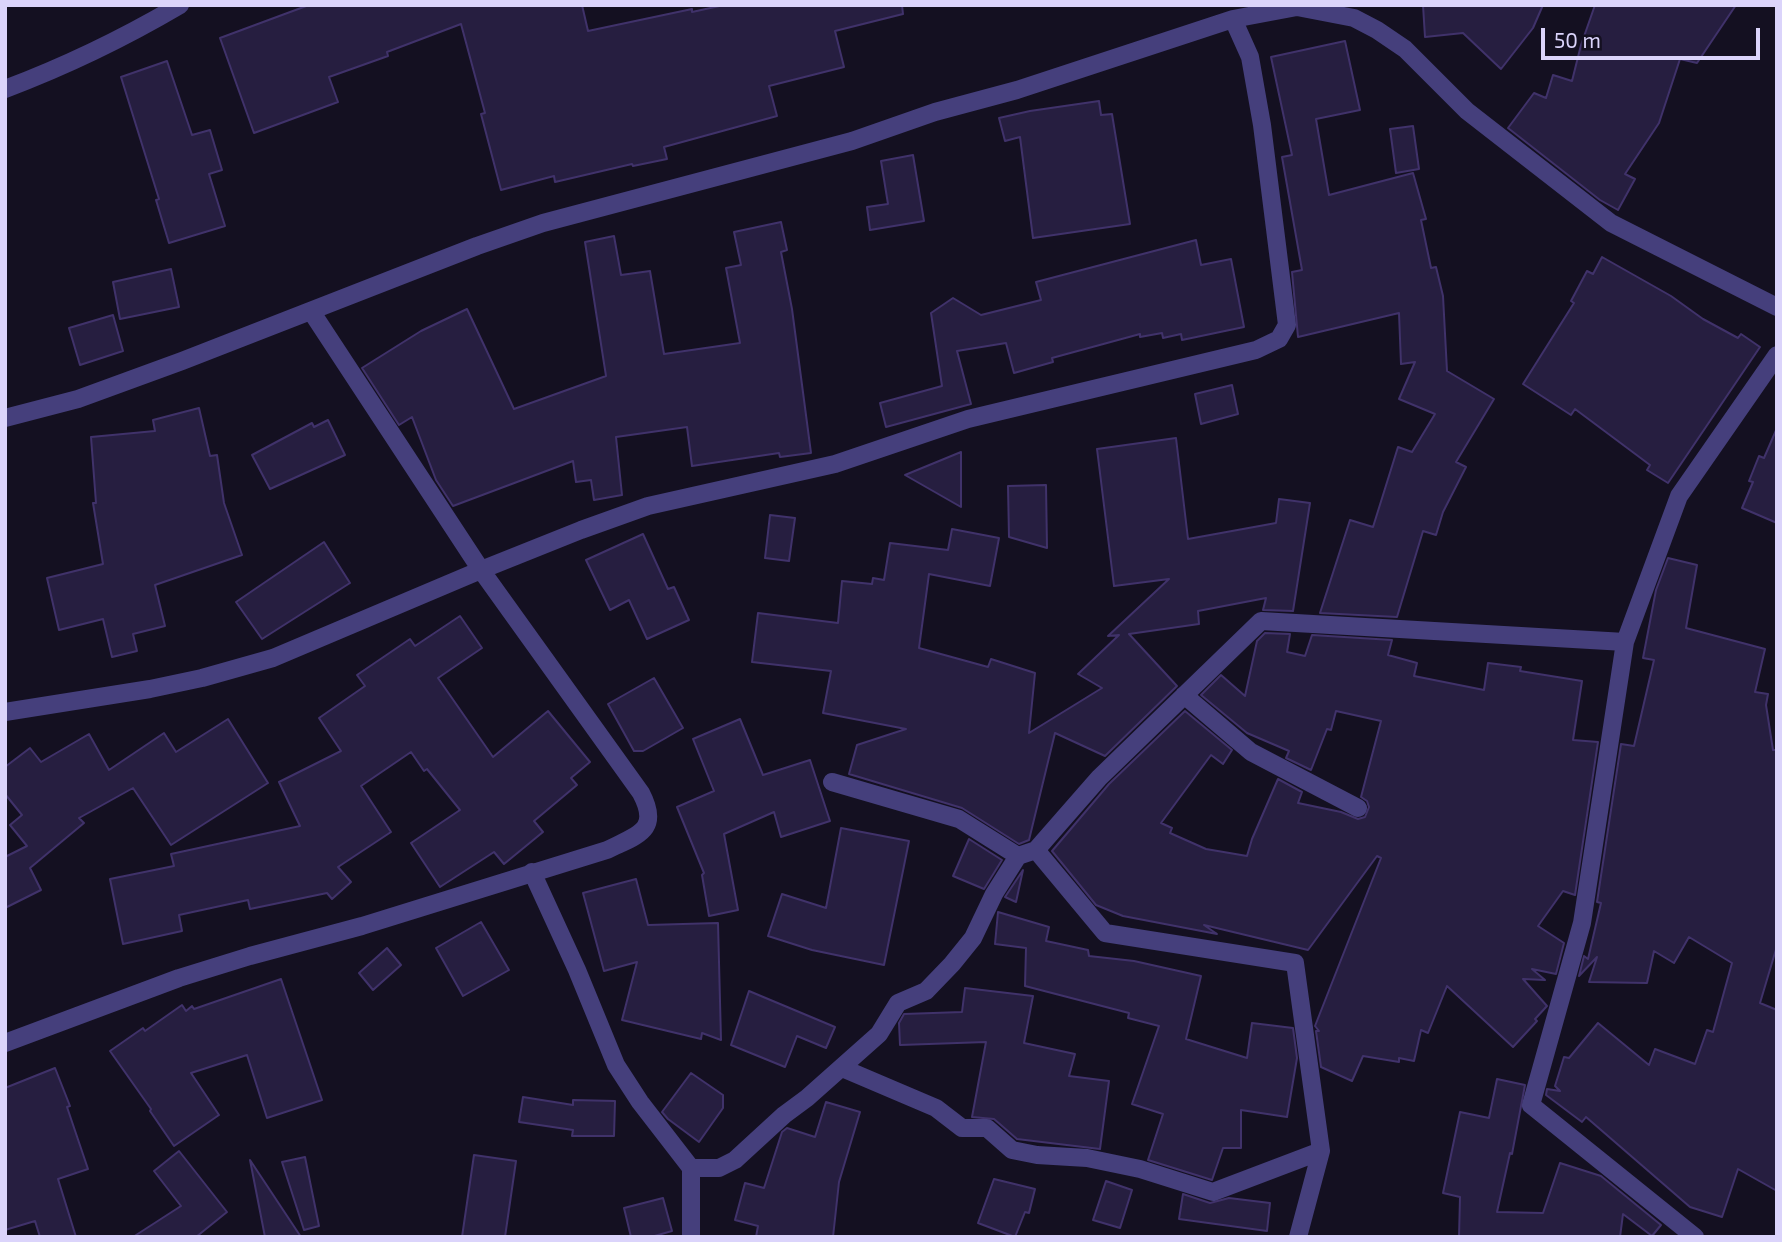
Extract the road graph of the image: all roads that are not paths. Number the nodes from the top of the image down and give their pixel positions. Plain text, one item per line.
1 (180, 5) edge
2 (1233, 19) junction
3 (5, 89) edge
4 (1777, 307) edge
5 (311, 311) junction
6 (1777, 355) edge
7 (5, 418) edge
8 (481, 570) junction
9 (1626, 642) junction
10 (1184, 695) junction
11 (5, 712) edge
12 (832, 782) dead end
13 (1358, 808) dead end
14 (1036, 850) junction
15 (1018, 856) junction
16 (532, 872) junction
17 (5, 1043) edge
18 (842, 1068) junction
19 (1321, 1151) junction
20 (691, 1168) junction
21 (691, 1237) edge
22 (1298, 1237) edge
23 (1695, 1237) edge

1 - 3 street
2 - 4 street
2 - 5 street
2 - 8 street
5 - 7 street
5 - 8 street
6 - 9 street
8 - 11 street
8 - 16 street
9 - 10 street
9 - 23 street
10 - 13 street
10 - 14 street
12 - 15 street
14 - 15 street
14 - 19 street
15 - 18 street
16 - 17 street
16 - 20 street
18 - 19 street
18 - 20 street
19 - 22 street
20 - 21 street

